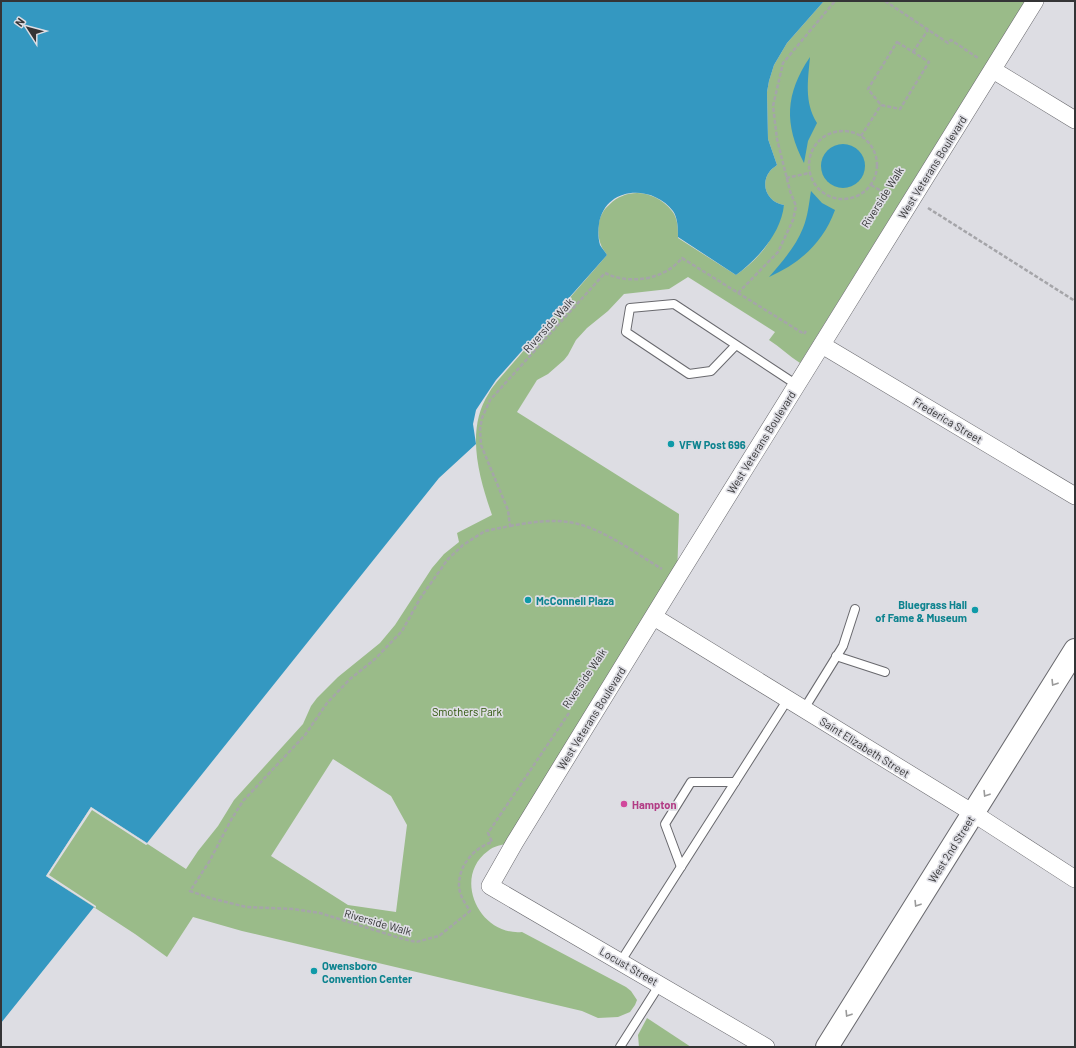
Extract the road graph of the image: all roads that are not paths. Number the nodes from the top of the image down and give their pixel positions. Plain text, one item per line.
1 (1035, 1) edge
2 (993, 70) junction
3 (1075, 120) edge
4 (736, 345) junction
5 (822, 345) junction
6 (797, 385) junction
7 (1075, 496) edge
8 (855, 609) dead end
9 (654, 617) junction
10 (1075, 650) edge
11 (836, 656) junction
12 (885, 672) dead end
13 (788, 699) junction
14 (804, 709) junction
15 (735, 782) junction
16 (973, 814) junction
17 (681, 867) junction
18 (1075, 879) edge
19 (490, 886) joint
20 (621, 961) junction
21 (660, 984) junction
22 (620, 1047) edge
23 (766, 1047) edge
24 (827, 1047) edge

1 - 2 street, West Veterans Boulevard
2 - 3 street
2 - 5 street, West Veterans Boulevard
4 - 4 lane
4 - 6 lane
5 - 6 street, West Veterans Boulevard
5 - 7 street, Frederica Street
6 - 9 street, West Veterans Boulevard
8 - 11 lane
9 - 13 street, Saint Elizabeth Street
9 - 19 street, West Veterans Boulevard
10 -> 16 main road, West 2nd Street
11 - 12 lane
11 - 14 lane
13 - 14 street, Saint Elizabeth Street
13 - 15 lane
14 - 16 street, Saint Elizabeth Street
15 - 17 lane
15 - 17 lane
16 - 18 street, Saint Elizabeth Street
16 -> 24 main road, West 2nd Street
17 - 20 lane
19 - 20 street, Locust Street
20 - 21 street, Locust Street
21 - 22 lane
21 - 23 street, Locust Street

